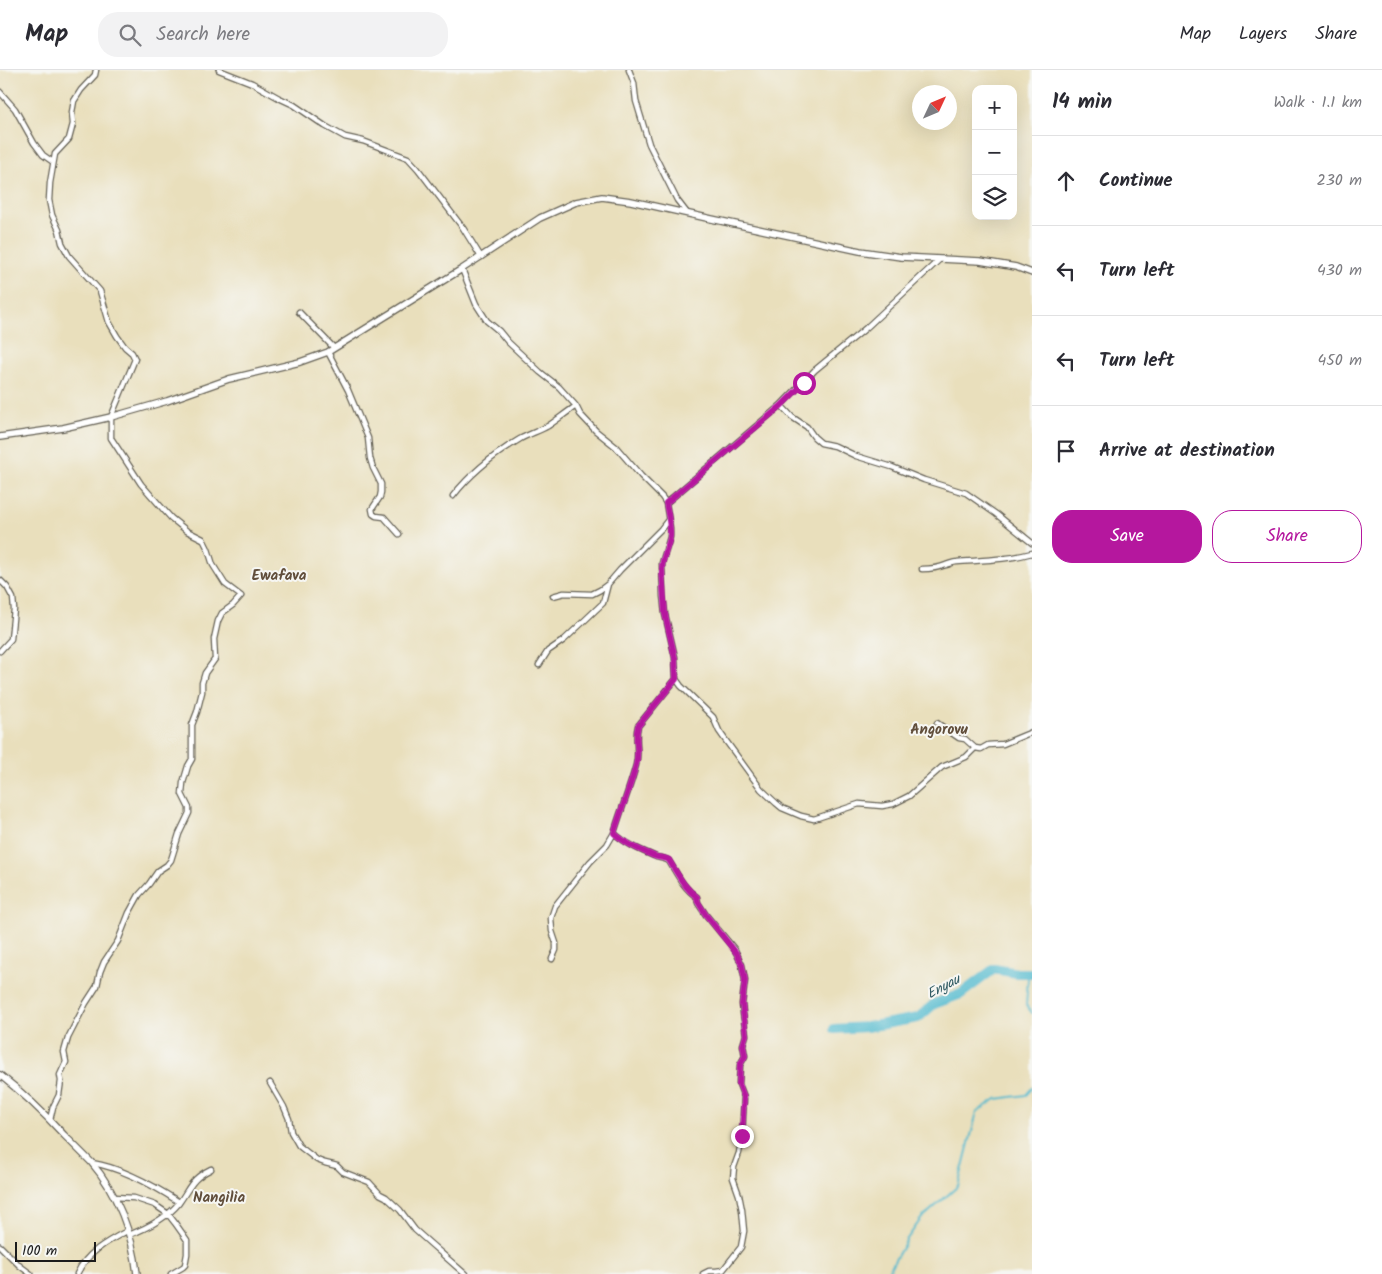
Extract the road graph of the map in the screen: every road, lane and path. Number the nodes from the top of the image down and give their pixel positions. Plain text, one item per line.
1 (96, 70) edge
2 (219, 70) edge
3 (629, 70) edge
4 (0, 92) edge
5 (53, 162) junction
6 (687, 213) junction
7 (481, 257) junction
8 (939, 260) junction
9 (462, 269) junction
10 (1032, 273) edge
11 (299, 312) dead end
12 (334, 348) junction
13 (328, 352) junction
14 (576, 406) junction
15 (781, 406) junction
16 (112, 417) junction
17 (0, 437) edge
18 (453, 496) dead end
19 (666, 503) junction
20 (668, 520) junction
21 (400, 534) dead end
22 (1032, 543) edge
23 (1032, 553) edge
24 (922, 569) dead end
25 (0, 580) edge
26 (608, 584) junction
27 (553, 596) dead end
28 (0, 651) edge
29 (539, 665) dead end
30 (676, 679) junction
31 (937, 723) dead end
32 (1032, 732) edge
33 (975, 748) junction
34 (614, 833) junction
35 (552, 959) dead end
36 (0, 1075) edge
37 (270, 1083) dead end
38 (50, 1120) junction
39 (92, 1163) junction
40 (211, 1169) dead end
41 (114, 1197) junction
42 (179, 1202) junction
43 (168, 1214) junction
44 (128, 1233) junction
45 (0, 1246) edge
46 (716, 1273) edge
47 (30, 1274) edge
48 (77, 1274) edge
49 (137, 1274) edge
50 (171, 1274) edge
51 (465, 1274) edge
52 (703, 1274) edge

1 - 5 street
2 - 7 street
3 - 6 street
4 - 5 street
5 - 16 street
6 - 7 street
6 - 8 street
7 - 9 street
8 - 10 street
8 - 15 street
9 - 12 street
9 - 14 street
11 - 12 street
12 - 13 street
13 - 16 street
13 - 21 street
14 - 18 street
14 - 19 street
15 - 19 street
15 - 22 street
16 - 17 street
16 - 38 street
19 - 20 street
20 - 26 street
20 - 30 street
23 - 24 street
25 - 28 street
26 - 27 street
26 - 29 street
30 - 33 street
30 - 34 street
31 - 33 street
32 - 33 street
34 - 35 street
34 - 46 street
36 - 38 street
37 - 51 street
38 - 39 street
39 - 41 street
39 - 42 street
40 - 42 street
41 - 43 street
41 - 44 street
42 - 43 street
43 - 44 street
43 - 50 street
44 - 48 street
44 - 49 street
45 - 47 street
46 - 52 street

